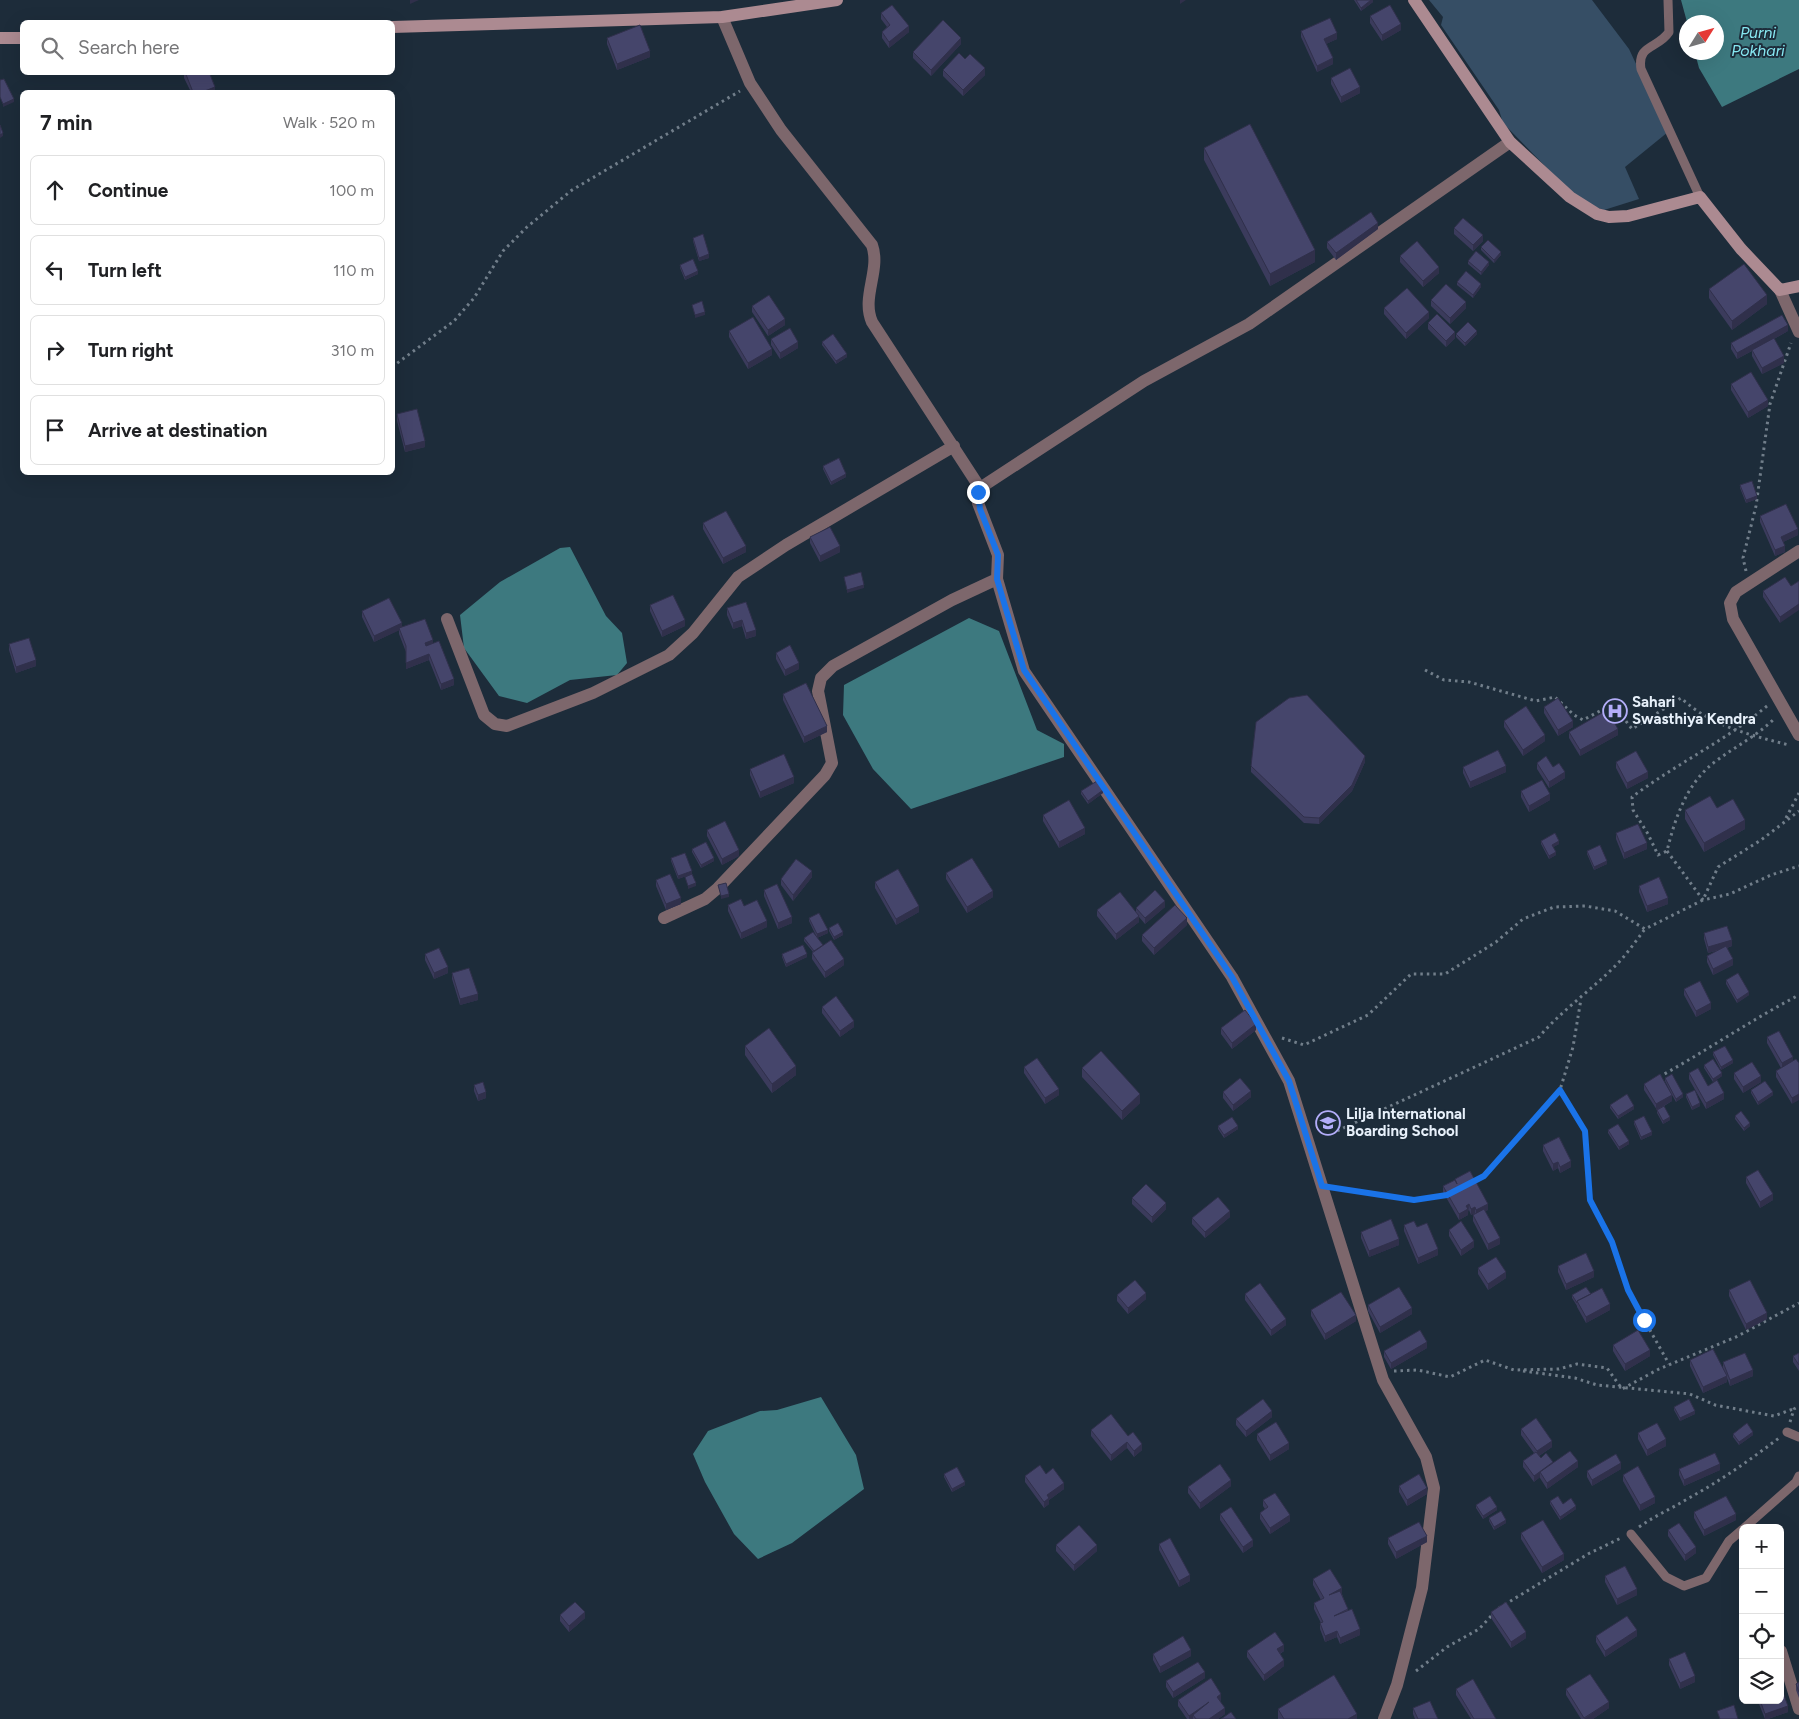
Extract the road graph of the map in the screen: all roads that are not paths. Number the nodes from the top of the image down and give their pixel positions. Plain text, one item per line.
1 (837, 0) edge
2 (1414, 0) edge
3 (1668, 0) edge
4 (722, 17) junction
5 (395, 27) edge
6 (0, 38) edge
7 (20, 38) edge
8 (1510, 142) junction
9 (1700, 197) junction
10 (1799, 286) edge
11 (1780, 290) junction
12 (1798, 330) edge
13 (954, 446) junction
14 (980, 488) junction
15 (1799, 551) edge
16 (997, 579) junction
17 (448, 619) dead end
18 (1799, 735) edge
19 (664, 918) dead end
20 (1787, 1432) road end
21 (1799, 1437) edge
22 (1799, 1476) edge
23 (1749, 1524) edge
24 (1739, 1532) edge
25 (1631, 1534) road end
26 (1783, 1659) edge
27 (1799, 1709) edge
28 (1384, 1719) edge

1 - 4 main road
2 - 8 main road
3 - 9 lane
4 - 5 main road
4 - 13 street
6 - 7 main road
8 - 9 main road
8 - 14 street
9 - 11 main road
10 - 11 main road
11 - 12 street
13 - 14 street
13 - 17 street
14 - 16 street
15 - 18 street
16 - 19 street
16 - 28 street
20 - 21 lane
22 - 23 lane
24 - 25 lane
26 - 27 street

